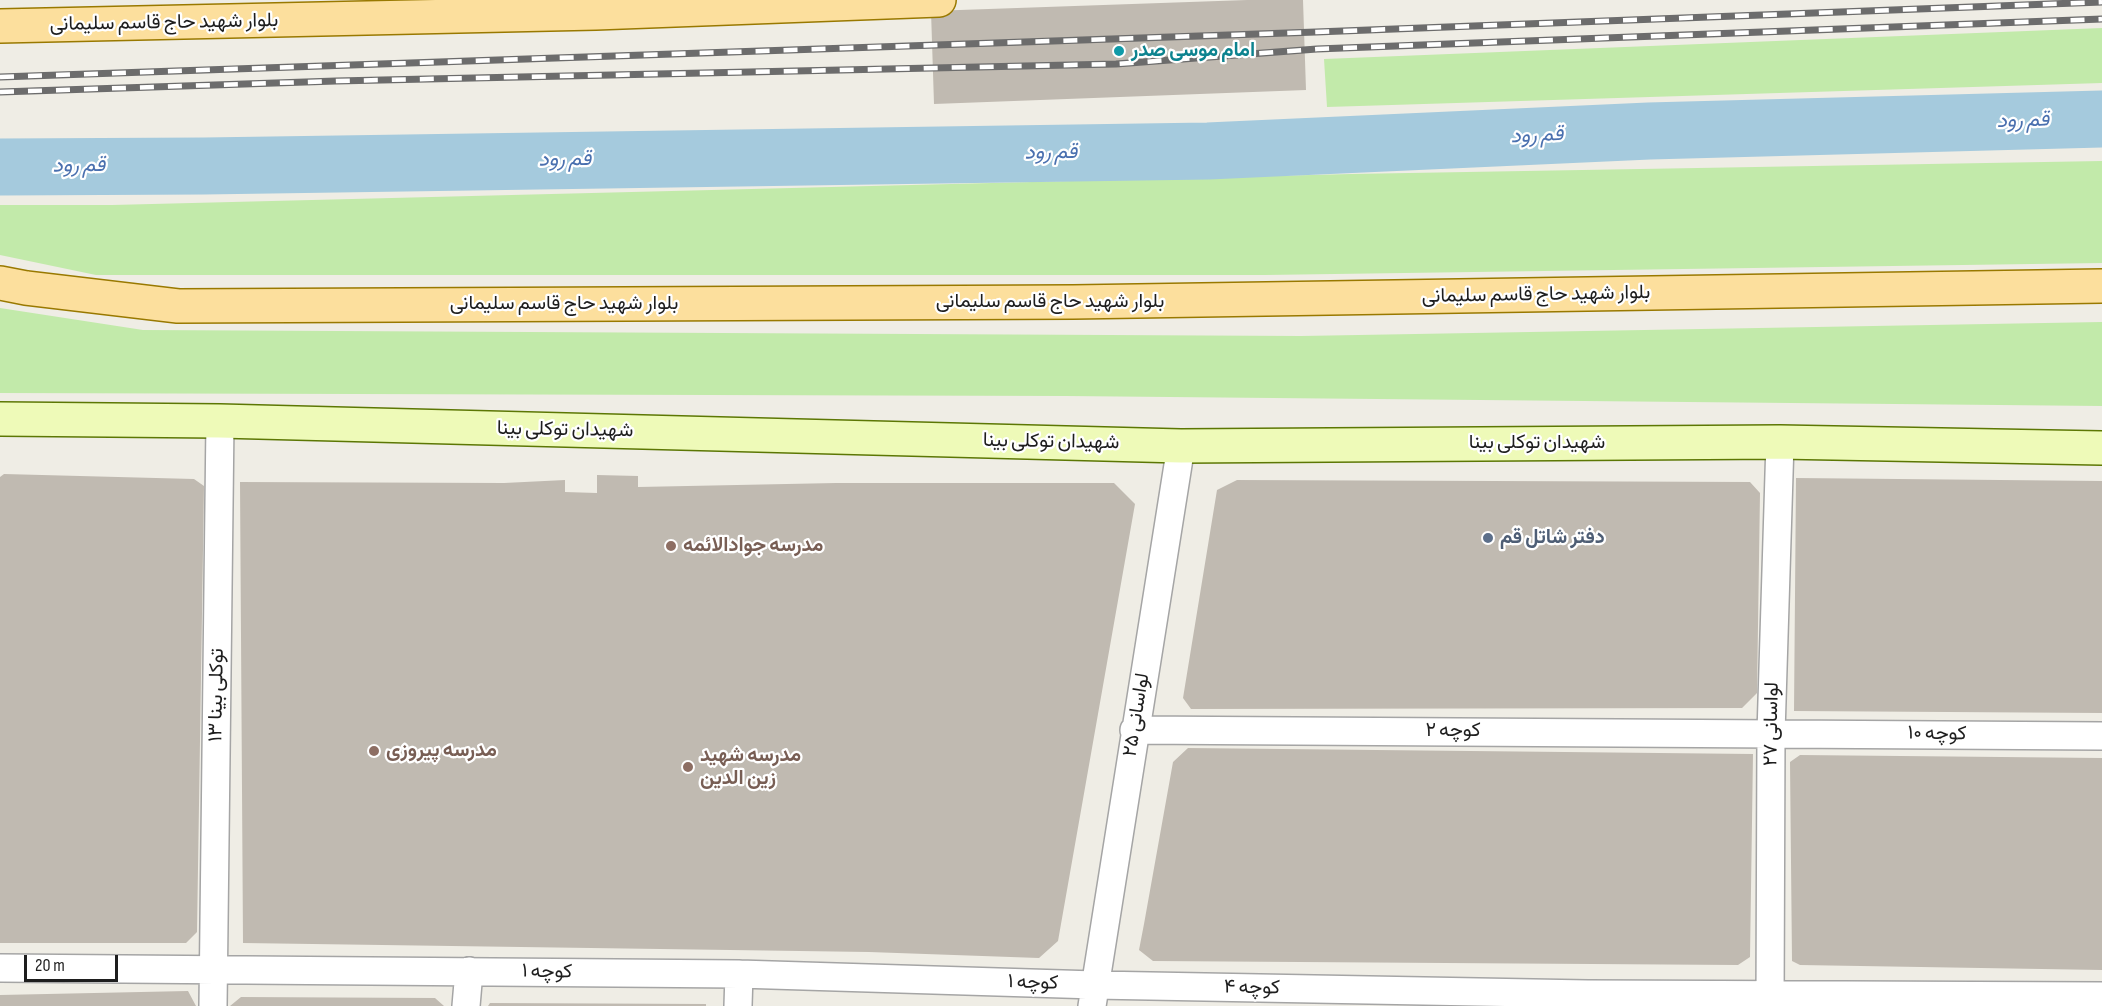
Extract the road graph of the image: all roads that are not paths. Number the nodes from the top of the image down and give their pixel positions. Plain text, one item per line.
1 (939, 0) edge
2 (0, 26) edge
3 (0, 283) edge
4 (2102, 286) edge
5 (0, 419) edge
6 (220, 421) junction
7 (1780, 442) junction
8 (1181, 446) junction
9 (2102, 448) edge
10 (1134, 730) junction
11 (1771, 733) junction
12 (2102, 736) edge
13 (0, 968) edge
14 (214, 968) junction
15 (469, 971) junction
16 (739, 974) junction
17 (1093, 996) edge
18 (2102, 996) edge
19 (1352, 998) edge
20 (1587, 1000) edge
21 (1770, 1000) edge
22 (213, 1006) edge
23 (466, 1006) edge
24 (738, 1006) edge

1 - 2 main road, بلوار شهید حاج قاسم سلیمانی
3 - 4 main road, بلوار شهید حاج قاسم سلیمانی
5 - 6 main road, شهیدان توکلی بینا
6 - 8 main road, شهیدان توکلی بینا
6 - 14 street, توکلی بینا ۱۳
7 - 8 main road, شهیدان توکلی بینا
7 - 9 main road, شهیدان توکلی بینا
7 - 11 street, لواسانی ۲۷
8 - 10 street, لواسانی ۲۵
10 - 11 street, کوچه ۲
10 - 17 street, لواسانی ۲۵
11 - 12 street, کوچه ۱۰
11 - 21 street, لواسانی ۲۷
13 - 14 street, کوچه ۱
14 - 15 street, کوچه ۱
14 - 22 street, توکلی بینا ۱۳
15 - 16 street, کوچه ۱
15 - 23 street
16 - 17 street, کوچه ۱
16 - 24 street
17 - 19 street, کوچه ۴
18 - 21 street, کوچه ۴
19 - 20 street, کوچه ۴
20 - 21 street, کوچه ۴

